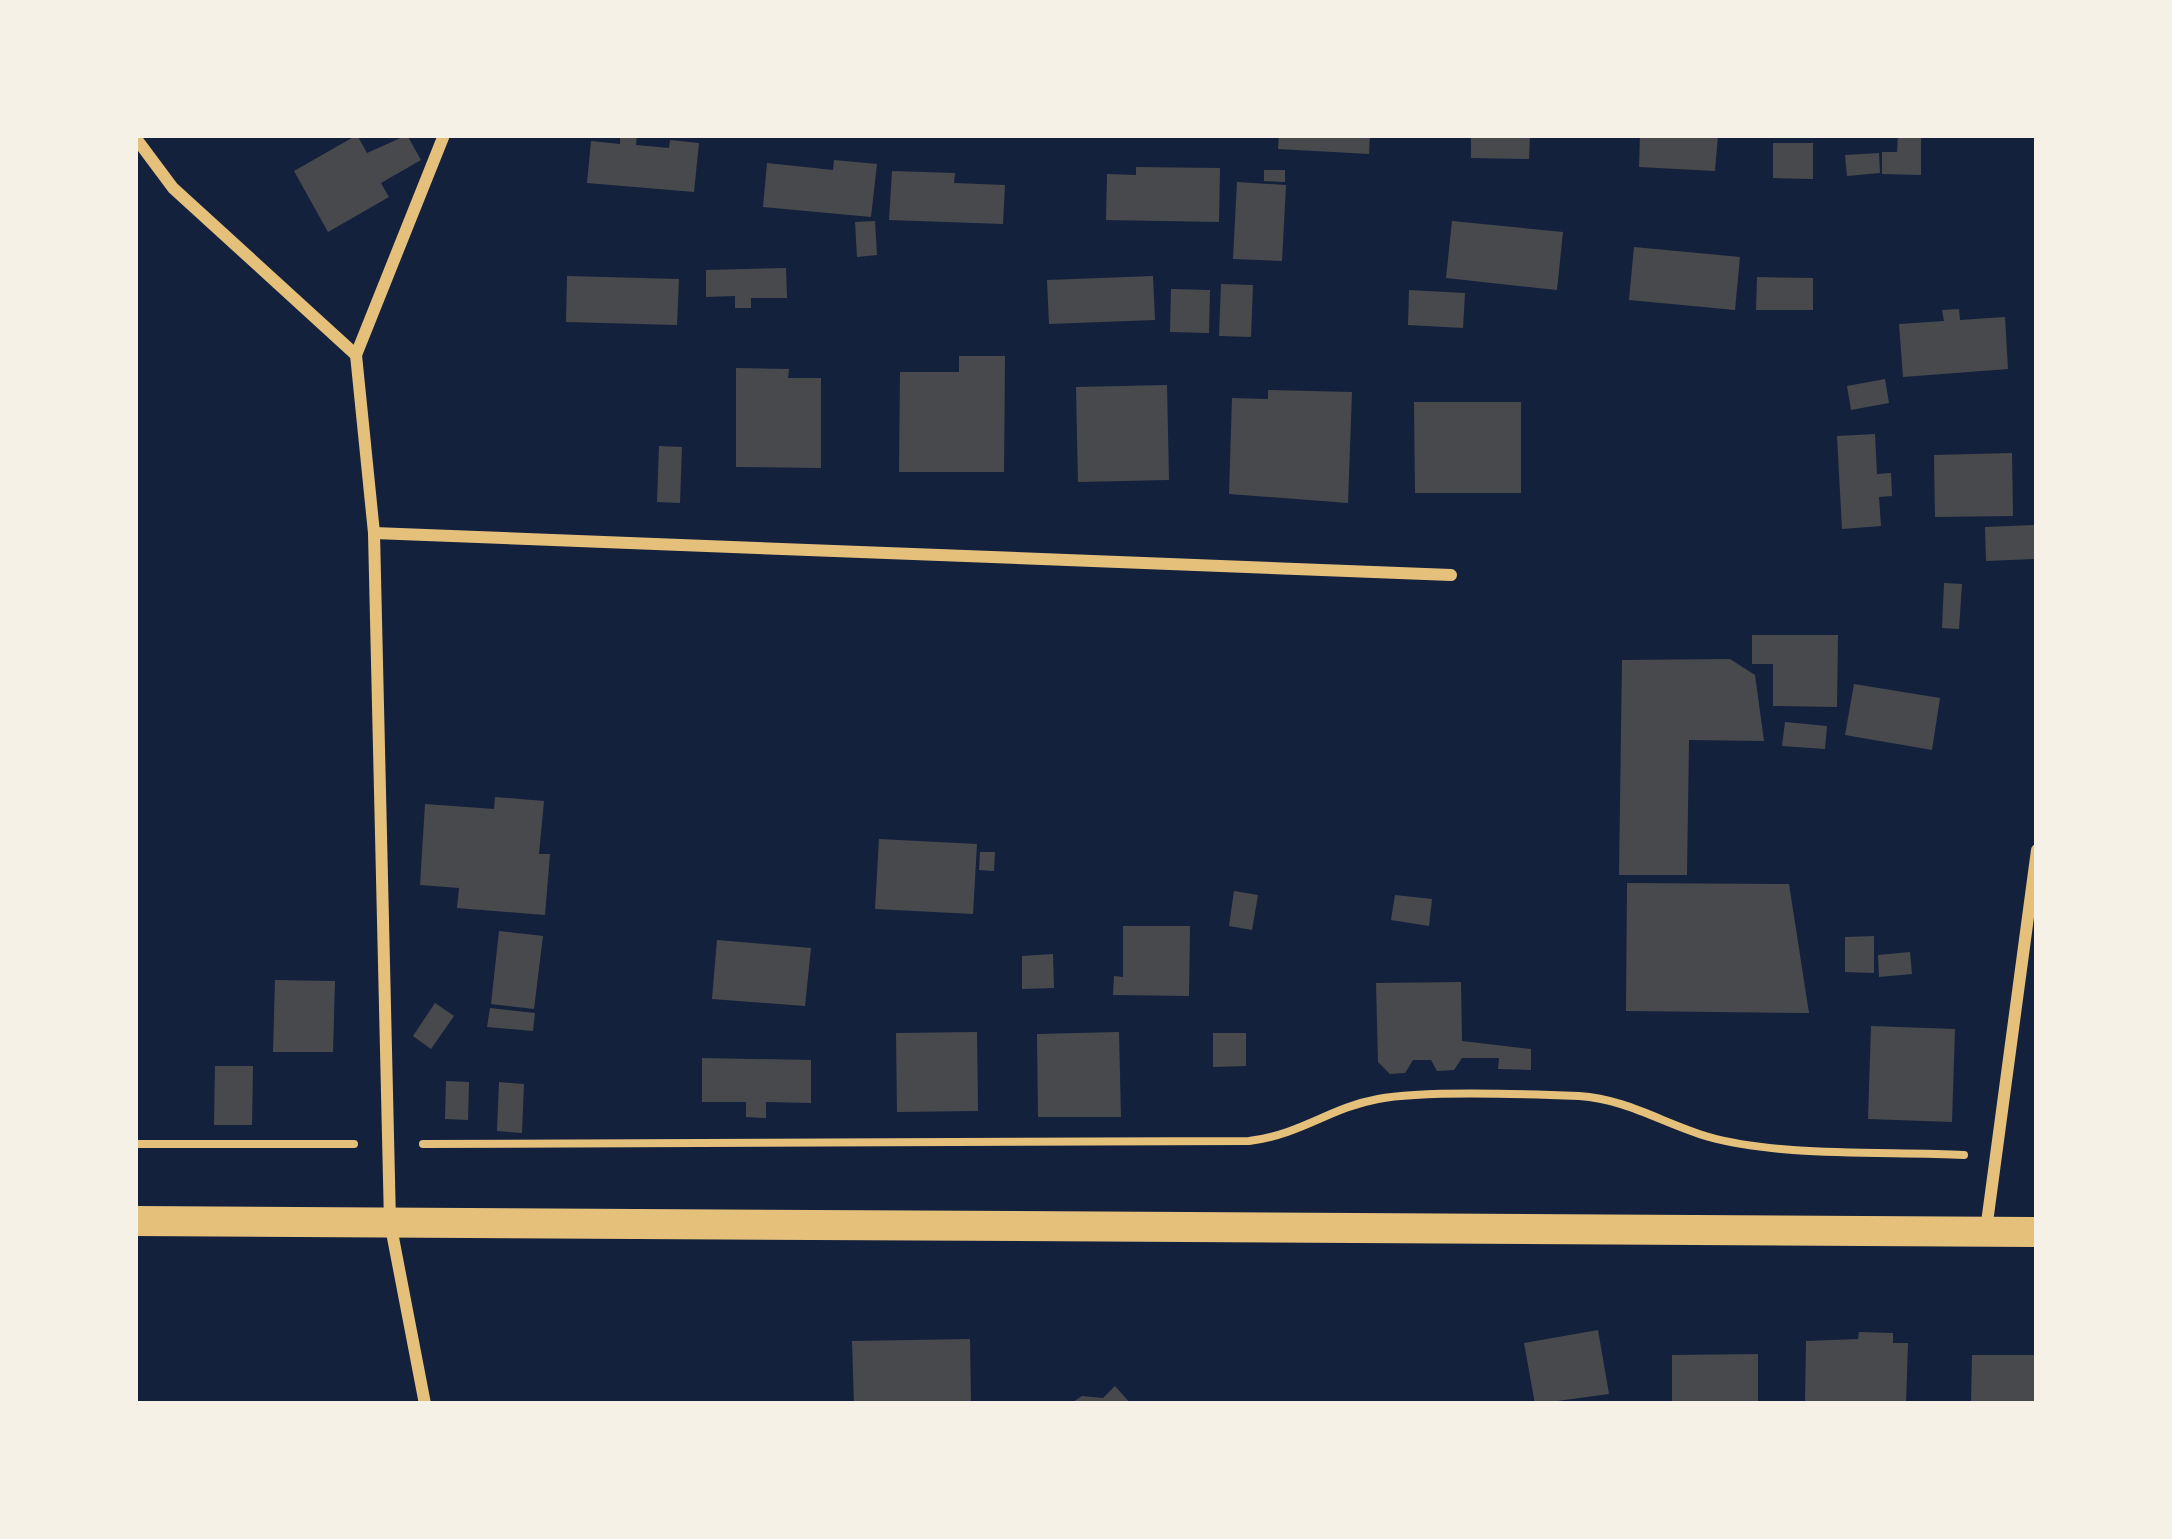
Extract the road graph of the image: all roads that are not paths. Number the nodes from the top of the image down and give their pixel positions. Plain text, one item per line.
1 (444, 135) edge
2 (135, 136) edge
3 (356, 355) junction
4 (374, 533) junction
5 (1450, 575) dead end
6 (2037, 850) edge
7 (135, 1221) edge
8 (390, 1222) junction
9 (1986, 1232) junction
10 (2037, 1232) edge
11 (425, 1404) edge

1 - 3 street
2 - 3 street
3 - 4 street
4 - 5 street
4 - 8 street
6 - 9 street
7 - 8 main road
8 - 9 main road
8 - 11 street
9 - 10 main road

